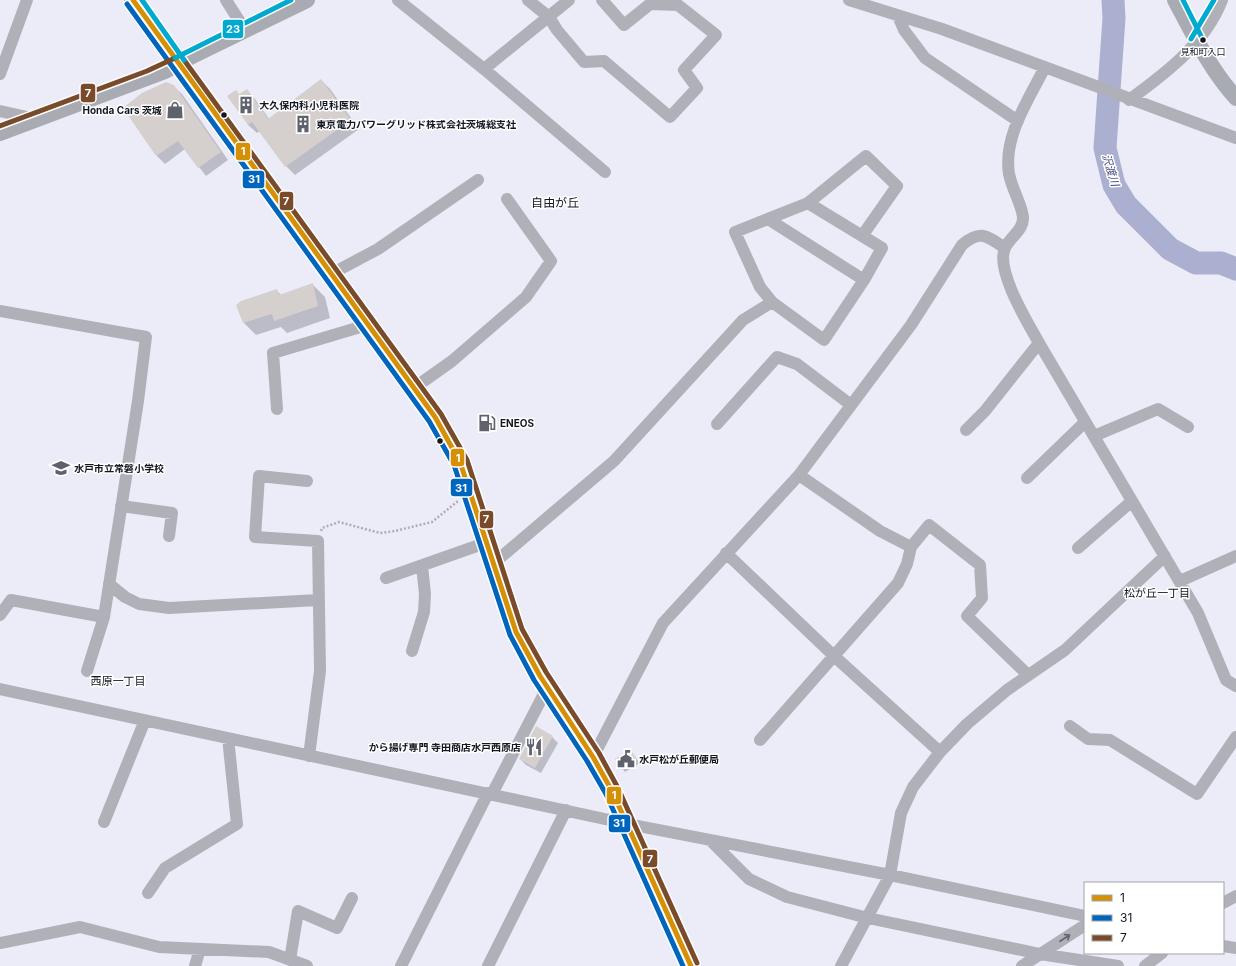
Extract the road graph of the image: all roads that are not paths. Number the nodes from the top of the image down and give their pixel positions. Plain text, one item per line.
1 (27, 0) edge
2 (132, 0) edge
3 (226, 0) edge
4 (307, 0) edge
5 (398, 0) edge
6 (528, 0) edge
7 (569, 0) edge
8 (602, 0) edge
9 (849, 0) edge
10 (1175, 0) edge
11 (1222, 0) edge
12 (898, 16) junction
13 (549, 17) junction
14 (245, 30) junction
15 (1197, 42) junction
16 (178, 64) junction
17 (1045, 67) junction
18 (484, 69) junction
19 (0, 74) edge
20 (1236, 98) edge
21 (1126, 99) junction
22 (0, 111) edge
23 (36, 119) junction
24 (1018, 121) junction
25 (0, 133) edge
26 (1236, 138) edge
27 (606, 172) dead end
28 (478, 180) dead end
29 (507, 199) dead end
30 (808, 203) junction
31 (768, 219) junction
32 (862, 236) junction
33 (1005, 248) junction
34 (331, 274) junction
35 (864, 280) junction
36 (772, 302) junction
37 (0, 311) edge
38 (367, 325) junction
39 (1039, 343) junction
40 (414, 388) junction
41 (851, 405) junction
42 (277, 409) dead end
43 (1085, 422) junction
44 (717, 424) dead end
45 (1188, 427) dead end
46 (966, 430) dead end
47 (1094, 436) junction
48 (799, 475) junction
49 (1027, 478) dead end
50 (307, 481) dead end
51 (1132, 501) junction
52 (121, 506) junction
53 (169, 536) dead end
54 (488, 542) junction
55 (911, 547) junction
56 (1078, 548) dead end
57 (726, 553) junction
58 (1164, 556) junction
59 (1236, 556) edge
60 (494, 563) junction
61 (422, 566) junction
62 (386, 578) dead end
63 (1180, 581) junction
64 (109, 584) junction
65 (318, 600) junction
66 (0, 616) edge
67 (104, 617) junction
68 (412, 651) dead end
69 (834, 656) junction
70 (87, 671) dead end
71 (1028, 675) junction
72 (1236, 686) edge
73 (547, 688) junction
74 (0, 689) edge
75 (146, 720) junction
76 (1070, 726) dead end
77 (1236, 737) edge
78 (228, 738) junction
79 (760, 740) dead end
80 (940, 752) junction
81 (309, 756) junction
82 (594, 757) junction
83 (490, 794) junction
84 (566, 810) junction
85 (104, 822) dead end
86 (628, 824) junction
87 (710, 840) junction
88 (890, 875) junction
89 (148, 893) dead end
90 (352, 898) dead end
91 (1084, 916) edge
92 (868, 918) junction
93 (1084, 926) edge
94 (0, 943) edge
95 (1224, 946) edge
96 (1236, 948) edge
97 (200, 949) junction
98 (1084, 953) edge
99 (1161, 954) edge
100 (1041, 958) edge
101 (290, 960) junction
102 (1069, 963) edge
103 (195, 966) edge
104 (307, 966) edge
105 (401, 966) edge
106 (488, 966) edge
107 (691, 966) edge
108 (841, 966) edge
109 (1022, 966) edge
110 (1118, 966) edge
111 (1145, 966) edge

1 - 19 street
2 - 16 highway
3 - 14 street
4 - 14 main road
5 - 18 street
6 - 13 street
7 - 13 street
8 - 13 street
9 - 12 street
10 - 15 main road
11 - 15 street
12 - 17 street
12 - 24 street
13 - 18 street
14 - 16 main road
15 - 20 main road
15 - 21 street
16 - 23 main road
16 - 34 highway
17 - 21 street
17 - 24 street
18 - 27 street
21 - 26 street
22 - 23 street
23 - 25 main road
24 - 33 street
28 - 34 street
29 - 40 street
30 - 31 street
30 - 32 street
30 - 32 street
31 - 35 street
31 - 36 street
32 - 35 street
33 - 39 street
33 - 41 street
34 - 38 highway
35 - 36 street
36 - 60 street
37 - 52 street
38 - 40 highway
38 - 42 street
39 - 43 street
39 - 46 street
40 - 54 highway
41 - 44 street
41 - 48 street
43 - 47 street
43 - 49 street
45 - 47 street
47 - 51 street
48 - 55 street
48 - 57 street
50 - 65 street
51 - 56 street
51 - 58 street
52 - 53 street
52 - 64 street
54 - 60 highway
54 - 61 street
55 - 69 street
55 - 71 street
57 - 69 street
57 - 82 street
58 - 63 street
58 - 71 street
59 - 63 street
60 - 73 highway
61 - 62 street
61 - 68 street
63 - 72 street
64 - 65 street
64 - 67 street
65 - 81 street
66 - 67 street
67 - 70 street
69 - 79 street
69 - 80 street
71 - 80 street
73 - 82 highway
73 - 83 street
74 - 75 street
75 - 78 street
75 - 85 street
76 - 77 street
78 - 81 street
78 - 89 street
80 - 88 street
81 - 83 street
82 - 86 highway
83 - 84 street
83 - 105 street
84 - 86 street
84 - 106 street
86 - 87 street
86 - 107 highway
87 - 88 street
87 - 92 street
88 - 91 street
88 - 92 street
90 - 101 street
92 - 100 street
92 - 108 street
100 -> 93 street
94 - 97 street
95 - 96 street
97 - 101 street
97 - 103 street
98 - 102 street
99 - 111 street
100 - 102 street
100 - 109 street
101 - 104 street
102 - 110 street

